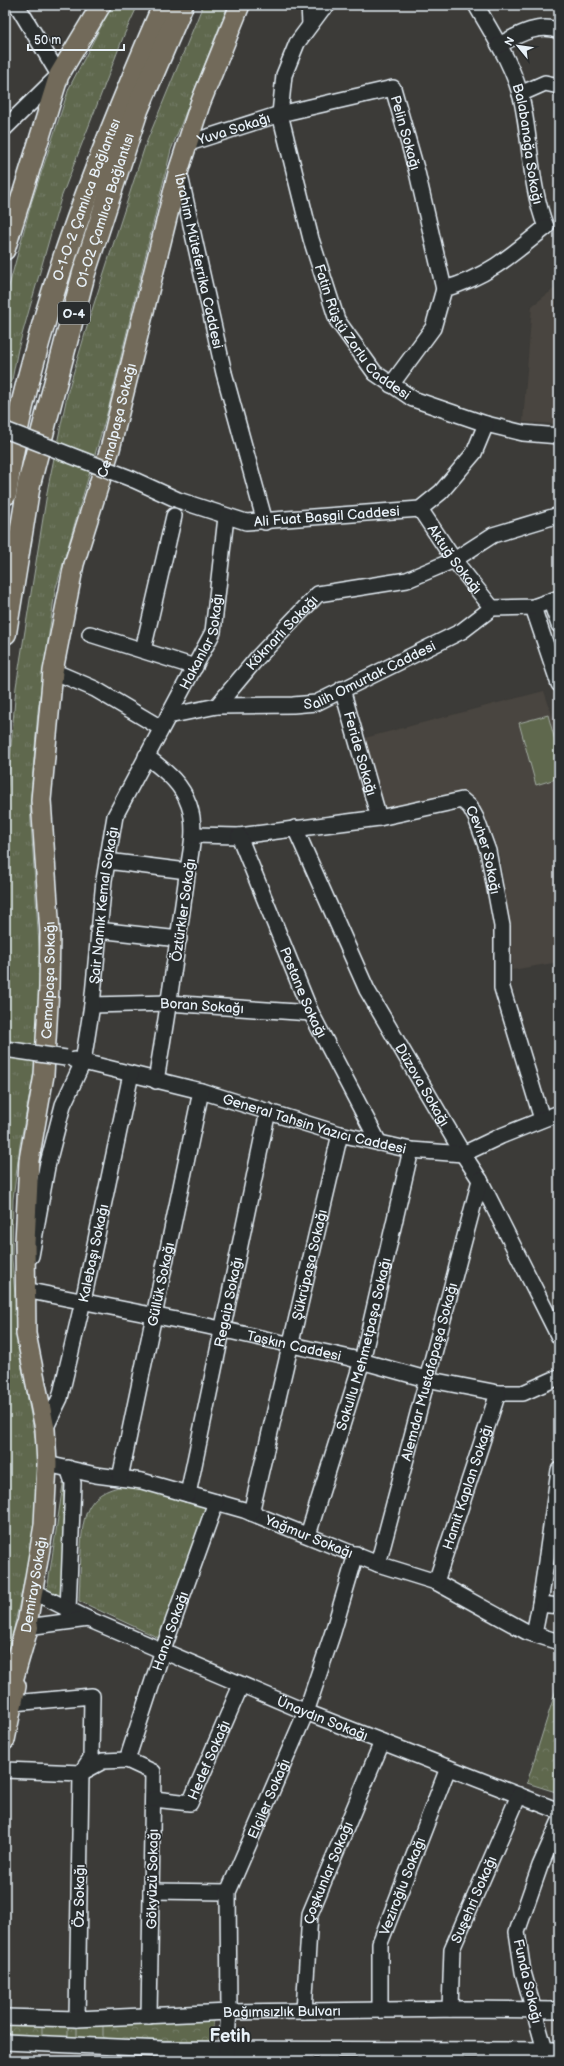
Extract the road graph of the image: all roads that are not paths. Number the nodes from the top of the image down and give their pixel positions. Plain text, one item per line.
1 (17, 5) edge
2 (164, 5) edge
3 (182, 5) edge
4 (240, 5) edge
5 (309, 5) edge
6 (328, 5) edge
7 (476, 5) edge
8 (96, 8) edge
9 (310, 24) junction
10 (559, 30) edge
11 (499, 45) junction
12 (58, 75) junction
13 (559, 86) edge
14 (520, 94) junction
15 (280, 114) junction
16 (5, 128) edge
17 (186, 144) junction
18 (179, 169) junction
19 (552, 226) edge
20 (5, 250) edge
21 (444, 289) junction
22 (391, 385) junction
23 (486, 424) junction
24 (5, 430) edge
25 (559, 436) edge
26 (5, 494) edge
27 (420, 509) junction
28 (559, 515) edge
29 (174, 516) dead end
30 (226, 517) junction
31 (265, 522) junction
32 (454, 560) junction
33 (555, 600) edge
34 (533, 607) junction
35 (492, 608) junction
36 (559, 625) edge
37 (5, 633) edge
38 (90, 634) dead end
39 (143, 650) junction
40 (195, 667) junction
41 (53, 671) junction
42 (559, 684) edge
43 (342, 689) junction
44 (217, 706) junction
45 (165, 722) junction
46 (146, 756) junction
47 (379, 818) junction
48 (295, 828) junction
49 (194, 834) junction
50 (239, 836) junction
51 (107, 861) junction
52 (187, 871) junction
53 (98, 930) junction
54 (179, 939) junction
55 (168, 1003) junction
56 (92, 1005) junction
57 (311, 1013) junction
58 (5, 1049) edge
59 (83, 1062) junction
60 (131, 1074) junction
61 (156, 1081) junction
62 (201, 1091) junction
63 (268, 1111) junction
64 (559, 1113) edge
65 (542, 1119) junction
66 (340, 1134) junction
67 (379, 1143) junction
68 (411, 1150) junction
69 (463, 1154) junction
70 (480, 1180) junction
71 (25, 1290) junction
72 (83, 1301) junction
73 (155, 1316) junction
74 (223, 1330) junction
75 (559, 1337) edge
76 (291, 1345) junction
77 (362, 1362) junction
78 (559, 1378) edge
79 (426, 1379) junction
80 (559, 1382) edge
81 (498, 1393) junction
82 (45, 1429) junction
83 (47, 1464) junction
84 (68, 1468) junction
85 (559, 1470) edge
86 (120, 1478) junction
87 (188, 1494) junction
88 (216, 1502) junction
89 (252, 1513) junction
90 (308, 1535) junction
91 (356, 1554) junction
92 (378, 1564) junction
93 (436, 1582) junction
94 (34, 1592) junction
95 (540, 1604) junction
96 (559, 1606) edge
97 (68, 1610) junction
98 (88, 1619) junction
99 (28, 1627) junction
100 (534, 1634) junction
101 (559, 1642) edge
102 (163, 1650) junction
103 (241, 1685) junction
104 (9, 1703) edge
105 (306, 1712) junction
106 (5, 1740) edge
107 (382, 1742) junction
108 (127, 1760) junction
109 (448, 1768) junction
110 (5, 1770) edge
111 (81, 1773) junction
112 (519, 1795) junction
113 (154, 1799) junction
114 (559, 1810) edge
115 (559, 1823) edge
116 (152, 1891) junction
117 (228, 1892) junction
118 (450, 2009) junction
119 (380, 2010) junction
120 (534, 2010) junction
121 (559, 2010) edge
122 (304, 2011) junction
123 (229, 2012) junction
124 (5, 2016) edge
125 (149, 2016) junction
126 (77, 2019) junction
127 (5, 2042) edge
128 (550, 2054) edge
129 (225, 2055) edge

1 - 12 street
2 - 26 highway, O-1-O-2 Çamlıca Bağlantısı / O-4
3 - 37 highway, O1-O2 Çamlıca Bağlantısı / O-4
4 - 17 main road, İbrahim Müteferrika Caddesi
5 - 9 street
6 - 9 street, Fatin Rüştü Zorlu Caddesi
7 - 11 street, Balabanağa Sokağı
8 - 12 main road
9 - 15 street, Fatin Rüştü Zorlu Caddesi
10 - 11 street
11 - 14 street, Balabanağa Sokağı
12 - 16 street
12 - 20 main road
13 - 14 street
14 - 19 street, Balabanağa Sokağı
15 - 17 street, Yuva Sokağı
15 - 21 street, Pelin Sokağı
15 - 22 street, Fatin Rüştü Zorlu Caddesi
17 - 18 main road, İbrahim Müteferrika Caddesi
18 - 31 street, İbrahim Müteferrika Caddesi
18 - 41 main road, Cemalpaşa Sokağı
19 - 21 street, Balabanağa Sokağı
21 - 22 street
22 - 23 street, Fatin Rüştü Zorlu Caddesi
23 - 25 street, Fatin Rüştü Zorlu Caddesi
23 - 27 street, Ali Fuat Başgil Caddesi
24 - 30 street, Ali Fuat Başgil Caddesi, bridge
27 - 31 street, Ali Fuat Başgil Caddesi
27 - 32 street, Aktuğ Sokağı
28 - 32 street, Köknarlı Sokağı
29 - 39 street
30 - 31 street, Ali Fuat Başgil Caddesi
30 - 40 street, Hakanlar Sokağı
32 - 35 street, Aktuğ Sokağı
32 - 44 street, Köknarlı Sokağı
33 - 34 street
33 - 36 street
34 - 35 street
34 - 42 street
35 - 43 street, Salih Omurtak Caddesi
38 - 39 street
39 - 40 street
40 - 45 street, Hakanlar Sokağı
41 - 45 street
41 - 71 main road, Cemalpaşa Sokağı
43 - 44 street, Salih Omurtak Caddesi
43 - 47 street, Feride Sokağı
44 - 45 street, Salih Omurtak Caddesi
45 - 46 street, Hakanlar Sokağı
46 - 49 street, Öztürkler Sokağı
46 - 51 street, Şair Namık Kemal Sokağı
47 - 48 street, Cevher Sokağı
47 - 65 street, Cevher Sokağı
48 - 50 street, Cevher Sokağı
48 - 69 street, Düzova Sokağı
49 - 50 street, Cevher Sokağı
49 - 52 street, Öztürkler Sokağı
50 - 57 street, Postane Sokağı
51 - 52 street
51 - 53 street, Şair Namık Kemal Sokağı
52 - 54 street, Öztürkler Sokağı
53 - 54 street
53 - 56 street, Şair Namık Kemal Sokağı
54 - 55 street, Öztürkler Sokağı
55 - 56 street, Boran Sokağı
55 - 57 street, Boran Sokağı
55 - 61 street, Öztürkler Sokağı
56 - 59 street, Şair Namık Kemal Sokağı
57 - 67 street, Postane Sokağı
58 - 59 street, General Tahsin Yazıcı Caddesi, bridge
59 - 60 street, General Tahsin Yazıcı Caddesi
59 - 71 street, Cemalpaşa Sokağı
60 - 61 street, General Tahsin Yazıcı Caddesi
60 - 72 street, Kalebaşı Sokağı
61 - 62 street, General Tahsin Yazıcı Caddesi
62 - 63 street, General Tahsin Yazıcı Caddesi
62 - 73 street, Güllük Sokağı
63 - 66 street, General Tahsin Yazıcı Caddesi
63 - 74 street, Regaip Sokağı
64 - 65 street, General Tahsin Yazıcı Caddesi
65 - 69 street, General Tahsin Yazıcı Caddesi
66 - 67 street, General Tahsin Yazıcı Caddesi
66 - 76 street, Şükrüpaşa Sokağı
67 - 68 street, General Tahsin Yazıcı Caddesi
68 - 69 street, General Tahsin Yazıcı Caddesi
68 - 77 street, Sokullu Mehmetpaşa Sokağı
69 - 70 street, Düzova Sokağı
70 - 75 street, Düzova Sokağı
70 - 79 street, Alemdar Mustafapaşa Sokağı
71 - 72 street, Taşkın Caddesi
71 - 82 main road, Cemalpaşa Sokağı
72 - 73 street, Taşkın Caddesi
72 - 82 street, Kalebaşı Sokağı
73 - 74 street, Taşkın Caddesi
73 - 86 street, Güllük Sokağı
74 - 76 street, Taşkın Caddesi
74 - 87 street, Regaip Sokağı
76 - 77 street, Taşkın Caddesi
76 - 89 street, Şükrüpaşa Sokağı
77 - 79 street, Taşkın Caddesi
77 - 90 street, Sokullu Mehmetpaşa Sokağı
78 - 80 street
78 - 81 street, Taşkın Caddesi
79 - 81 street, Taşkın Caddesi
79 - 92 street, Alemdar Mustafapaşa Sokağı
81 - 93 street, Hamit Kaplan Sokağı
82 - 83 main road, Demiray Sokağı
83 - 84 street, Yağmur Sokağı
83 - 94 main road, Demiray Sokağı
84 - 86 street, Yağmur Sokağı
84 - 97 street
85 - 95 street
86 - 87 street, Yağmur Sokağı
87 - 88 street, Yağmur Sokağı
88 - 89 street, Yağmur Sokağı
88 - 102 street, Hancı Sokağı
89 - 90 street, Yağmur Sokağı
90 - 91 street, Yağmur Sokağı
91 - 92 street, Yağmur Sokağı
91 - 105 street, Elçiler Sokağı
92 - 93 street, Yağmur Sokağı
93 - 100 street, Yağmur Sokağı
94 - 97 street, Ünaydın Sokağı
94 - 99 main road, Demiray Sokağı
95 - 96 street
95 - 100 street
97 - 98 street, Ünaydın Sokağı
98 - 99 street
98 - 102 street, Ünaydın Sokağı
99 - 104 highway
100 - 101 street, Yağmur Sokağı
102 - 103 street, Ünaydın Sokağı
102 - 108 street, Hancı Sokağı
103 - 105 street, Ünaydın Sokağı
103 - 113 street, Hedef Sokağı
104 - 106 main road
104 - 111 street
105 - 107 street, Ünaydın Sokağı
105 - 117 street, Elçiler Sokağı
107 - 109 street, Ünaydın Sokağı
107 - 122 street, Çoşkunlar Sokağı
108 - 111 street
108 - 113 street, Gökyüzü Sokağı
109 - 112 street, Ünaydın Sokağı
109 - 119 street, Veziroğlu Sokağı
110 - 111 street
111 - 126 street, Öz Sokağı
112 - 114 street, Ünaydın Sokağı
112 - 118 street, Suşehri Sokağı
113 - 116 street, Gökyüzü Sokağı
115 - 120 street, Funda Sokağı
116 - 117 street
116 - 125 street, Gökyüzü Sokağı
117 - 123 street, Elçiler Sokağı
118 - 119 street, Bağımsızlık Bulvarı
118 - 120 street, Bağımsızlık Bulvarı
119 - 122 street, Bağımsızlık Bulvarı
120 - 121 street, Bağımsızlık Bulvarı
120 - 128 street, Funda Sokağı
122 - 123 street, Bağımsızlık Bulvarı
123 - 125 street, Bağımsızlık Bulvarı
123 - 129 street, Elçiler Sokağı
124 - 126 street, Bağımsızlık Bulvarı
125 - 126 street, Bağımsızlık Bulvarı
127 - 129 street
128 - 129 street

